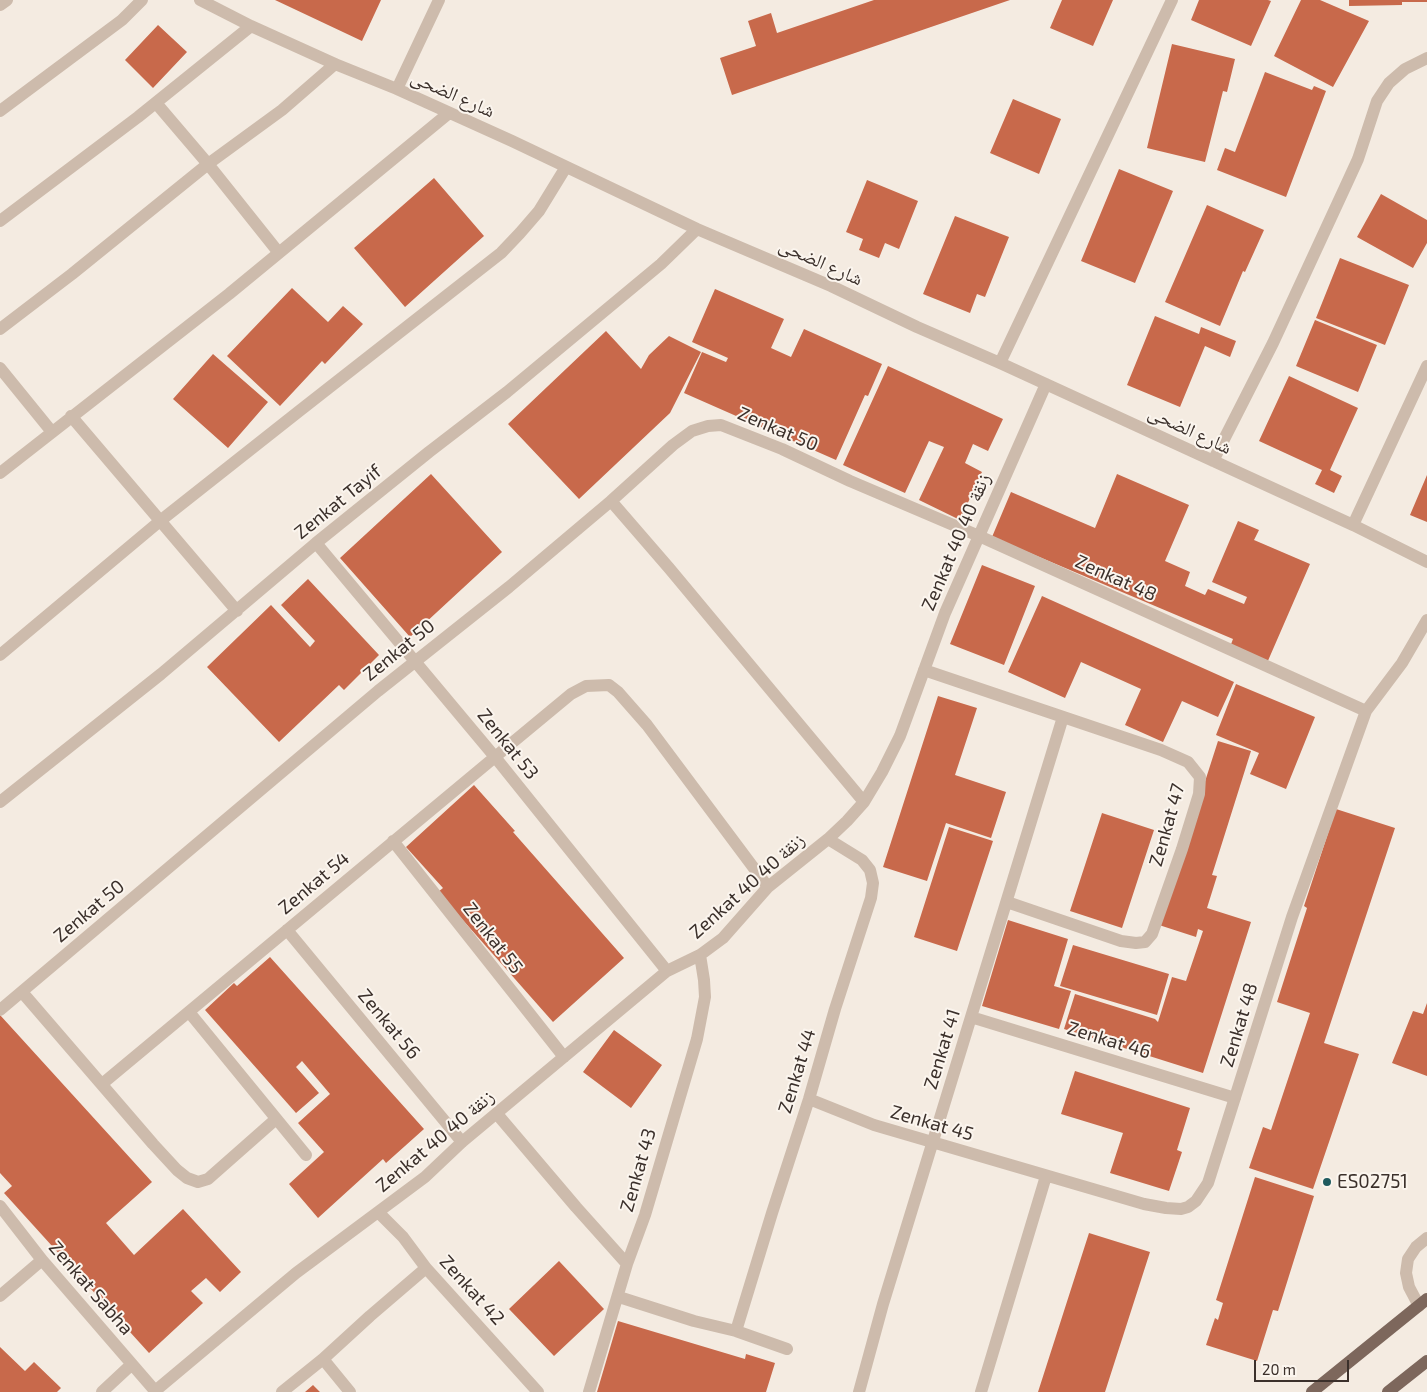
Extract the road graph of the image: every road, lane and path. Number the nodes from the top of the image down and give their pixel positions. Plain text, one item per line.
1 (7, 0) edge
2 (142, 0) edge
3 (200, 0) edge
4 (438, 0) edge
5 (1172, 0) edge
6 (0, 5) edge
7 (252, 26) junction
8 (1427, 58) edge
9 (335, 64) junction
10 (397, 89) junction
11 (156, 103) junction
12 (0, 111) edge
13 (449, 113) junction
14 (208, 164) junction
15 (566, 167) junction
16 (0, 221) edge
17 (697, 229) junction
18 (279, 253) junction
19 (0, 329) edge
20 (1000, 363) junction
21 (1427, 366) edge
22 (0, 368) edge
23 (1046, 384) junction
24 (71, 416) junction
25 (52, 432) junction
26 (1213, 461) junction
27 (0, 473) edge
28 (850, 481) joint
29 (611, 501) junction
30 (160, 521) junction
31 (1353, 525) junction
32 (979, 536) junction
33 (316, 543) junction
34 (1427, 562) edge
35 (237, 611) junction
36 (1427, 620) edge
37 (0, 655) edge
38 (415, 661) junction
39 (924, 670) junction
40 (1366, 711) junction
41 (1063, 717) junction
42 (495, 757) junction
43 (0, 802) edge
44 (864, 802) junction
45 (828, 839) junction
46 (393, 841) junction
47 (768, 887) junction
48 (1007, 902) junction
49 (287, 930) junction
50 (700, 955) junction
51 (667, 971) junction
52 (22, 992) junction
53 (0, 1010) edge
54 (188, 1012) junction
55 (972, 1017) junction
56 (564, 1057) junction
57 (102, 1084) junction
58 (1235, 1098) junction
59 (809, 1100) junction
60 (497, 1114) junction
61 (276, 1120) junction
62 (462, 1142) junction
63 (933, 1142) junction
64 (306, 1155) dead end
65 (1046, 1176) junction
66 (0, 1206) edge
67 (379, 1213) junction
68 (1427, 1238) edge
69 (42, 1260) junction
70 (627, 1264) junction
71 (426, 1268) junction
72 (0, 1296) edge
73 (619, 1297) junction
74 (1423, 1302) edge
75 (736, 1331) junction
76 (787, 1349) dead end
77 (322, 1359) junction
78 (1427, 1361) edge
79 (132, 1364) junction
80 (155, 1391) edge
81 (102, 1392) edge
82 (282, 1392) edge
83 (350, 1392) edge
84 (538, 1392) edge
85 (589, 1392) edge
86 (859, 1392) edge
87 (981, 1392) edge
88 (1312, 1392) edge
89 (1388, 1392) edge

1 - 6 street
2 - 12 street
3 - 7 street, شارع الضحى
4 - 10 street
5 - 20 street
7 - 9 street, شارع الضحى
7 - 11 street
8 - 26 street
9 - 10 street, شارع الضحى
9 - 14 street
10 - 13 street, شارع الضحى
11 - 14 street
11 - 16 street
13 - 15 street, شارع الضحى
13 - 18 street
14 - 18 street
14 - 19 street
15 - 17 street, شارع الضحى
15 - 30 street
17 - 20 street, شارع الضحى
17 - 33 street, Zenkat Tayif
18 - 24 street
20 - 23 street, شارع الضحى
21 - 31 street
22 - 25 street
23 - 26 street, شارع الضحى
23 - 32 street, Zenkat 40 زنقة 40
24 - 25 street
24 - 30 street
25 - 27 street
26 - 31 street, شارع الضحى
28 - 29 street, Zenkat 50
28 - 32 street, Zenkat 48
29 - 38 street, Zenkat 50
29 - 44 street
30 - 35 street
30 - 37 street
31 - 34 street, شارع الضحى
32 - 39 street, Zenkat 40 زنقة 40
32 - 40 street, Zenkat 48
33 - 35 street, Zenkat Tayif
33 - 38 street, Zenkat 53
35 - 43 street, Zenkat Tayif
36 - 40 street, Zenkat 48
38 - 42 street, Zenkat 53
38 - 52 street, Zenkat 50
39 - 41 street, Zenkat 47
39 - 44 street, Zenkat 40 زنقة 40
40 - 58 street, Zenkat 48
41 - 48 street, Zenkat 41
41 - 48 street, Zenkat 47
42 - 46 street, Zenkat 54
42 - 47 street, Zenkat 54
42 - 51 street, Zenkat 53
44 - 45 street, Zenkat 40 زنقة 40
45 - 47 street, Zenkat 40 زنقة 40
45 - 59 street, Zenkat 44
46 - 49 street, Zenkat 54
46 - 56 street, Zenkat 55
47 - 50 street, Zenkat 40 زنقة 40
48 - 55 street, Zenkat 41
49 - 54 street, Zenkat 54
49 - 62 street, Zenkat 56
50 - 51 street, Zenkat 40 زنقة 40
50 - 70 street, Zenkat 43
51 - 56 street, Zenkat 40 زنقة 40
52 - 53 street, Zenkat 50
52 - 57 street
54 - 57 street, Zenkat 54
54 - 61 street
55 - 58 street, Zenkat 46
55 - 63 street, Zenkat 41
56 - 60 street, Zenkat 40 زنقة 40
57 - 61 street
58 - 65 street, Zenkat 48
59 - 63 street, Zenkat 45
59 - 75 street, Zenkat 44
60 - 62 street, Zenkat 40 زنقة 40
60 - 70 street
61 - 64 street
62 - 67 street, Zenkat 40 زنقة 40
63 - 65 street, Zenkat 45
63 - 86 street, Zenkat 41
65 - 87 street
66 - 69 street, Zenkat Sabha
67 - 71 street, Zenkat 42
67 - 80 street, Zenkat 40 زنقة 40
68 - 74 street
69 - 72 street
69 - 79 street, Zenkat Sabha
70 - 73 street, Zenkat 43
71 - 77 street
71 - 84 street, Zenkat 42
73 - 75 street
73 - 85 street, Zenkat 43
74 - 88 main road
75 - 76 street
77 - 82 street
77 - 83 street
78 - 89 main road
79 - 80 street, Zenkat Sabha
79 - 81 street

